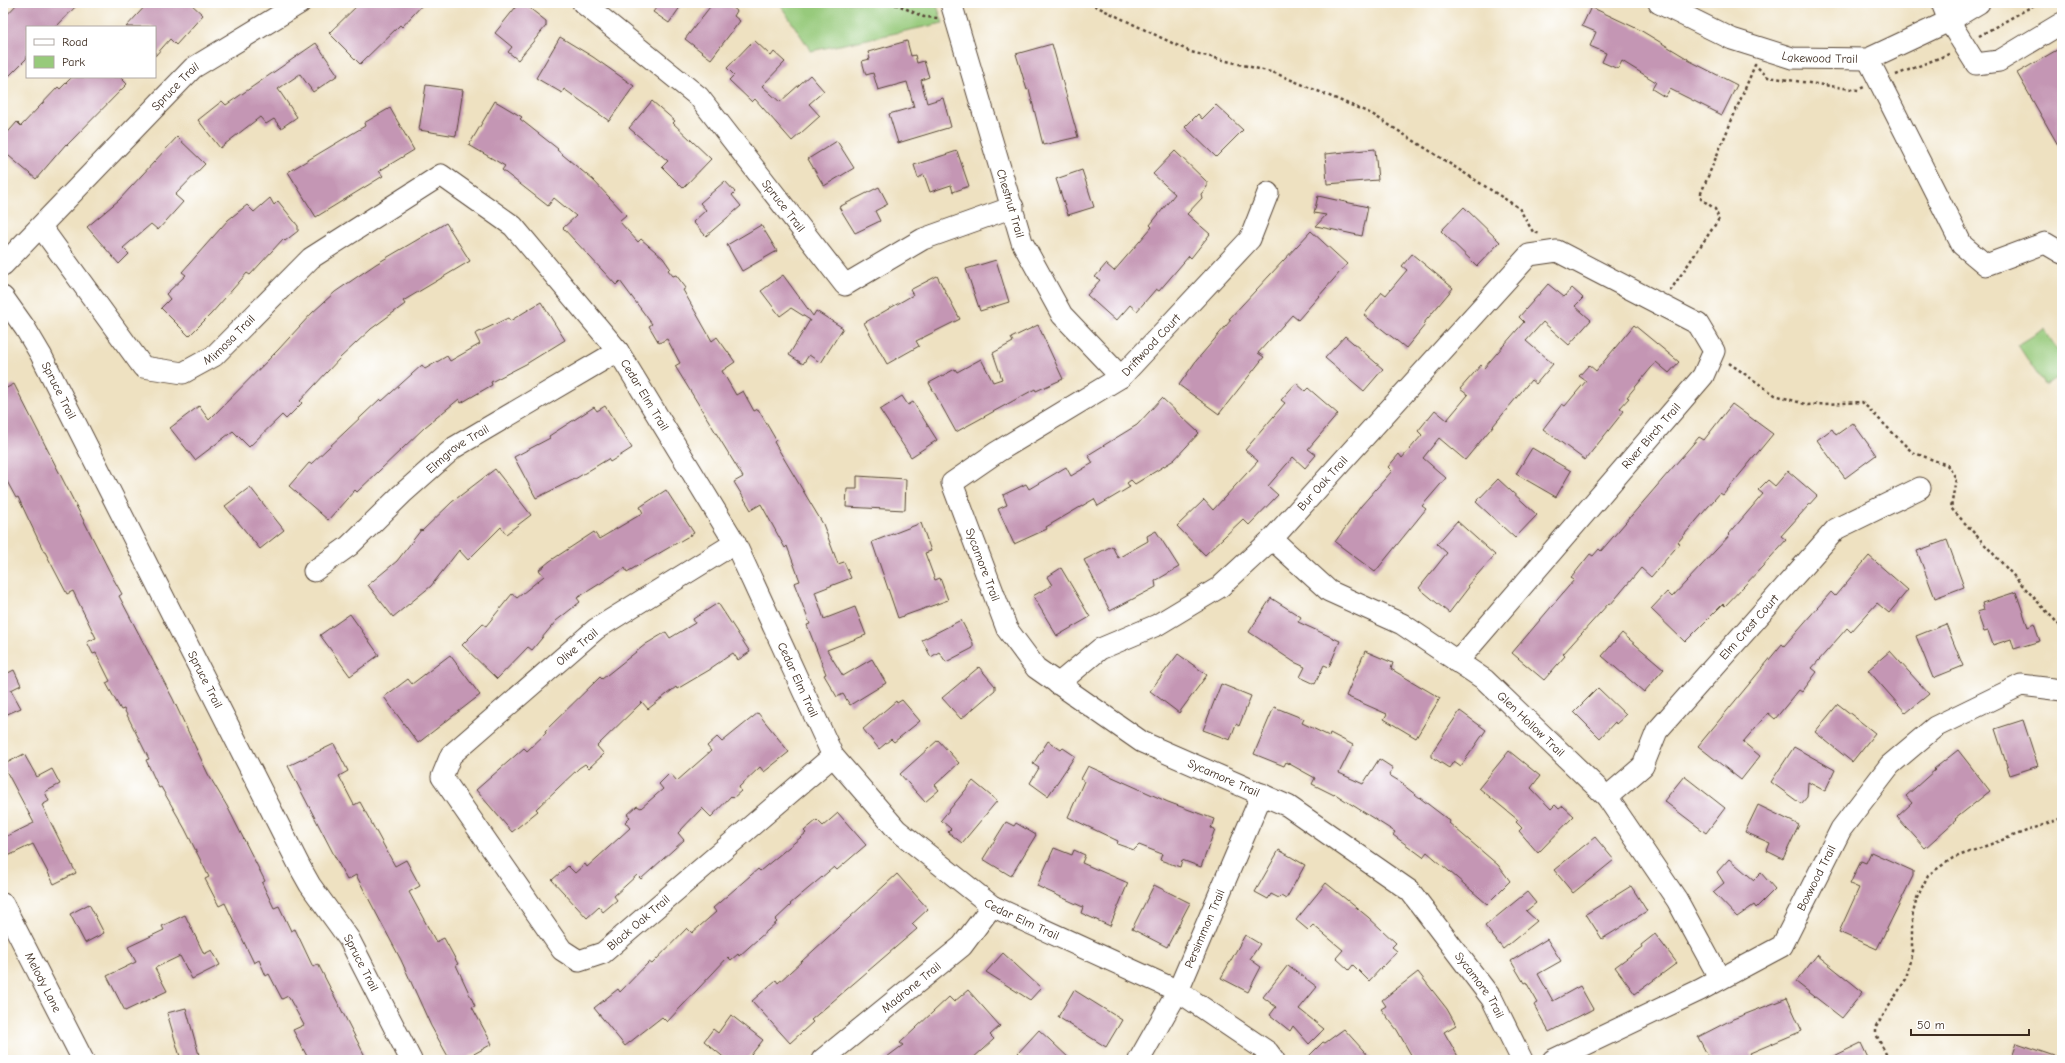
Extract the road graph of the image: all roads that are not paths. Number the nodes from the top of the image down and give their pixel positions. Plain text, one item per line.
1 (300, 3) edge
2 (583, 3) edge
3 (1659, 3) edge
4 (1979, 3) edge
5 (953, 9) edge
6 (1946, 12) edge
7 (2062, 23) edge
8 (1868, 59) junction
9 (441, 174) joint
10 (1268, 193) dead end
11 (1013, 208) junction
12 (41, 227) junction
13 (1557, 251) joint
14 (2062, 253) edge
15 (3, 265) edge
16 (3, 297) edge
17 (618, 351) junction
18 (1121, 378) junction
19 (952, 483) joint
20 (1920, 488) dead end
21 (1272, 539) junction
22 (735, 543) junction
23 (314, 571) dead end
24 (1457, 662) junction
25 (1058, 684) junction
26 (2062, 690) edge
27 (833, 756) junction
28 (442, 777) joint
29 (1262, 794) junction
30 (1607, 797) junction
31 (3, 904) edge
32 (992, 906) junction
33 (1720, 979) junction
34 (1178, 991) junction
35 (83, 1060) edge
36 (411, 1060) edge
37 (822, 1060) edge
38 (1139, 1060) edge
39 (1274, 1060) edge
40 (1522, 1060) edge
41 (1553, 1060) edge

1 - 12 street, Spruce Trail
2 - 11 street, Spruce Trail
3 - 8 street, Lakewood Trail
4 - 6 street, Lakewood Trail
5 - 11 street, Chestnut Trail
6 - 7 street
6 - 8 street, Lakewood Trail
8 - 14 street
9 - 12 street, Mimosa Trail
9 - 17 street, Cedar Elm Trail
10 - 18 street, Driftwood Court
11 - 18 street, Chestnut Trail
12 - 15 street, Spruce Trail
13 - 21 street, Bur Oak Trail
13 - 24 street, River Birch Trail
16 - 36 street, Spruce Trail
17 - 22 street, Cedar Elm Trail
17 - 23 street, Elmgrove Trail
18 - 19 street, Driftwood Court
19 - 25 street, Sycamore Trail
20 - 30 street, Elm Crest Court
21 - 24 street, Glen Hollow Trail
21 - 25 street, Bur Oak Trail
22 - 27 street, Cedar Elm Trail
22 - 28 street, Olive Trail
24 - 30 street, Glen Hollow Trail
25 - 29 street, Sycamore Trail
26 - 33 street, Boxwood Trail
27 - 28 street, Black Oak Trail
27 - 32 street, Cedar Elm Trail
29 - 34 street, Persimmon Trail
29 - 40 street, Sycamore Trail
30 - 33 street, Glen Hollow Trail
31 - 35 street, Melody Lane
32 - 34 street, Cedar Elm Trail
32 - 37 street, Madrone Trail
33 - 41 street, Boxwood Trail
34 - 38 street, Persimmon Trail
34 - 39 street, Cedar Elm Trail

